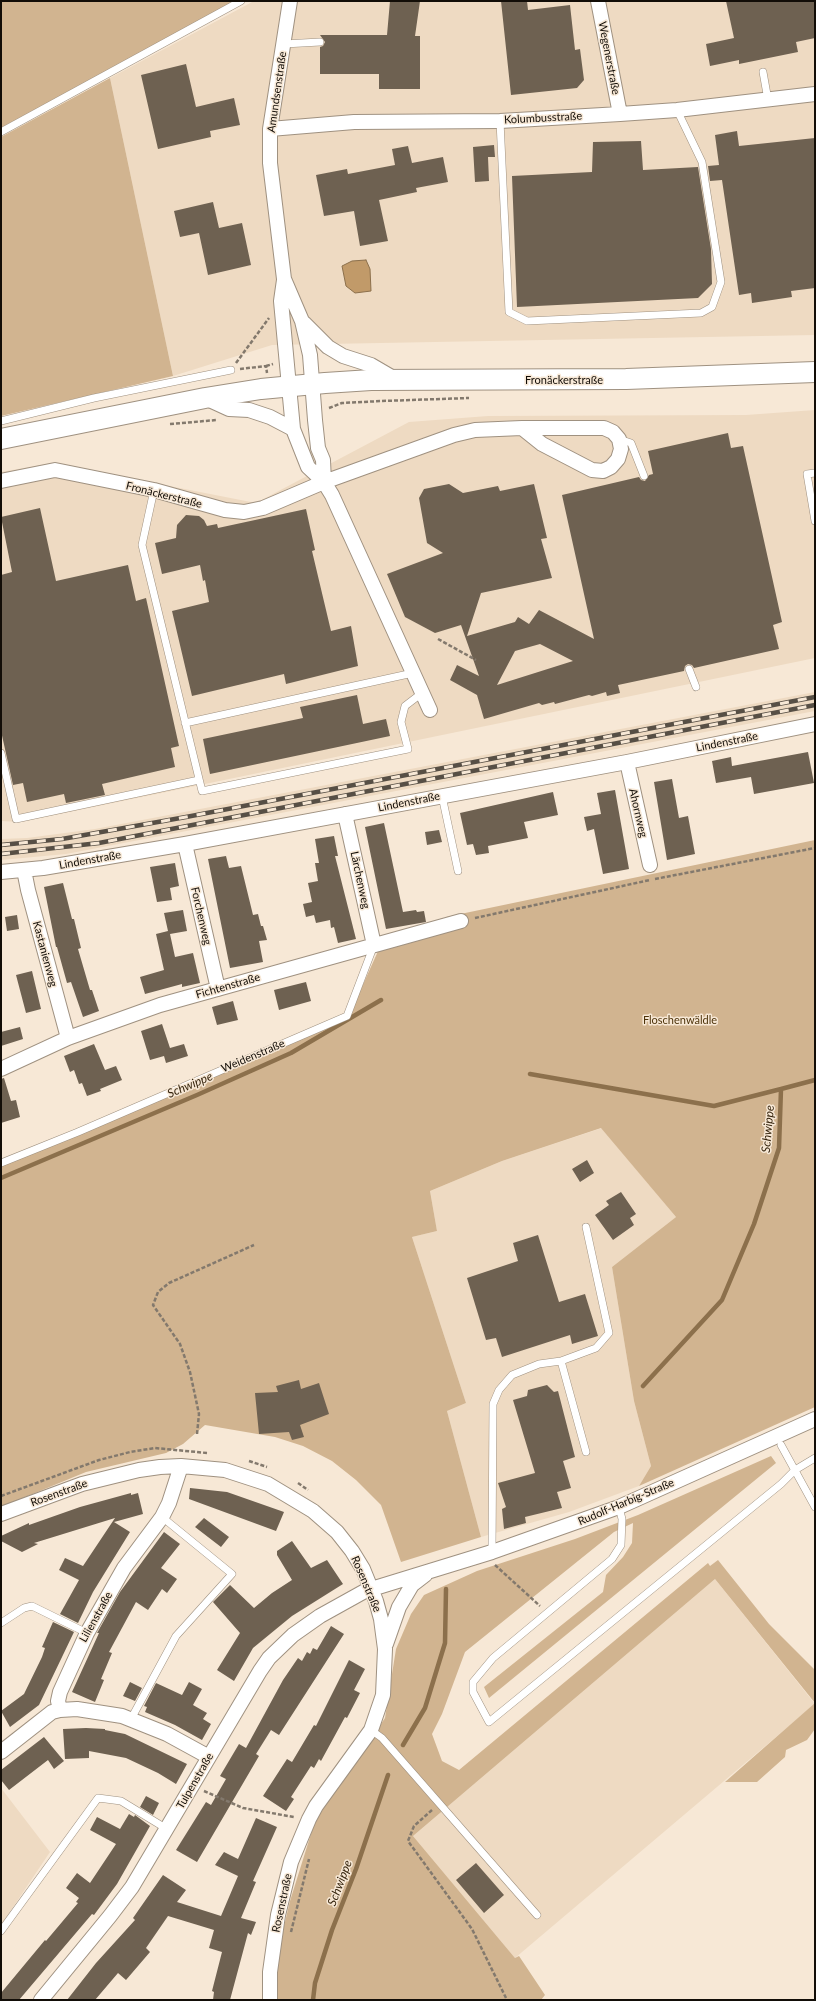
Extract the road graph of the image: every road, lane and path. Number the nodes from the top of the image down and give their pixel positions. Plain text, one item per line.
1 (241, 1) edge
2 (290, 1) edge
3 (598, 1) edge
4 (320, 42) dead end
5 (284, 44) junction
6 (763, 72) dead end
7 (815, 94) edge
8 (768, 100) junction
9 (677, 110) junction
10 (620, 114) junction
11 (500, 121) junction
12 (270, 129) junction
13 (1, 132) edge
14 (284, 280) junction
15 (281, 301) junction
16 (302, 321) junction
17 (231, 370) joint
18 (815, 372) edge
19 (397, 380) junction
20 (312, 384) junction
21 (288, 386) junction
22 (205, 398) junction
23 (470, 398) dead end
24 (315, 412) junction
25 (224, 420) dead end
26 (1, 421) edge
27 (167, 424) dead end
28 (522, 428) junction
29 (293, 429) junction
30 (1, 439) edge
31 (619, 439) junction
32 (815, 473) edge
33 (644, 476) dead end
34 (1, 481) edge
35 (324, 482) junction
36 (154, 490) junction
37 (815, 521) edge
38 (438, 639) dead end
39 (476, 660) dead end
40 (690, 669) dead end
41 (413, 673) junction
42 (696, 687) dead end
43 (422, 693) junction
44 (430, 710) dead end
45 (185, 723) junction
46 (815, 724) edge
47 (1, 753) edge
48 (627, 762) junction
49 (199, 780) junction
50 (442, 796) junction
51 (345, 814) junction
52 (185, 844) junction
53 (815, 848) edge
54 (650, 865) dead end
55 (24, 870) junction
56 (458, 871) dead end
57 (1, 872) edge
58 (461, 921) joint
59 (374, 946) junction
60 (218, 989) junction
61 (68, 1038) junction
62 (1, 1069) edge
63 (1, 1163) edge
64 (586, 1227) dead end
65 (254, 1245) dead end
66 (561, 1361) junction
67 (815, 1419) edge
68 (197, 1434) dead end
69 (781, 1445) dead end
70 (586, 1452) dead end
71 (209, 1453) dead end
72 (815, 1458) edge
73 (245, 1460) dead end
74 (181, 1466) junction
75 (272, 1470) dead end
76 (795, 1470) junction
77 (292, 1480) dead end
78 (311, 1493) dead end
79 (1, 1496) edge
80 (620, 1507) junction
81 (815, 1507) edge
82 (1, 1514) edge
83 (162, 1517) junction
84 (493, 1558) junction
85 (431, 1571) junction
86 (371, 1589) junction
87 (548, 1613) junction
88 (1, 1623) edge
89 (87, 1632) junction
90 (385, 1648) junction
91 (60, 1710) junction
92 (130, 1719) junction
93 (371, 1730) junction
94 (1, 1752) edge
95 (209, 1756) junction
96 (192, 1785) junction
97 (439, 1803) junction
98 (309, 1819) junction
99 (167, 1829) junction
100 (312, 1852) dead end
101 (536, 1915) dead end
102 (1, 1931) edge
103 (290, 1937) dead end
104 (41, 2000) edge
105 (270, 2000) edge
106 (507, 2000) edge

1 - 13 lane
2 - 5 street, Amundsenstraße
3 - 10 street, Wegenerstraße
4 - 5 lane
5 - 12 street, Amundsenstraße
6 - 8 lane
7 - 8 street, Kolumbusstraße
8 - 9 street, Kolumbusstraße
9 - 10 street, Kolumbusstraße
9 - 11 lane
10 - 11 street, Kolumbusstraße
11 - 12 street, Kolumbusstraße
12 - 14 street, Amundsenstraße
14 - 15 street, Amundsenstraße
14 - 16 street, Amundsenstraße
15 - 17 path
15 - 21 street, Amundsenstraße
16 - 19 street
16 - 20 street, Amundsenstraße
17 - 26 lane
18 - 19 main road, Fronäckerstraße
19 - 20 main road, Fronäckerstraße
20 - 21 main road, Fronäckerstraße
20 - 24 street
21 - 22 main road, Fronäckerstraße
21 - 29 street
22 - 29 street
22 - 30 main road, Fronäckerstraße
23 - 24 path
24 - 35 street
25 - 27 path
28 - 31 street, Fronäckerstraße
28 - 31 street
28 - 35 street, Fronäckerstraße
29 - 35 street
31 - 33 lane
32 - 37 lane
34 - 36 street, Fronäckerstraße
35 - 36 street, Fronäckerstraße
35 - 41 street
36 - 45 lane
38 - 39 path
40 - 42 lane
41 - 43 street
41 - 45 lane
43 - 44 street
43 - 49 lane
45 - 49 lane
46 - 48 street, Lindenstraße
47 - 49 lane
48 - 50 street, Lindenstraße
48 - 54 street, Ahornweg
50 - 51 street, Lindenstraße
50 - 56 lane
51 - 52 street, Lindenstraße
51 - 59 street, Lärchenweg
52 - 55 street, Lindenstraße
52 - 60 street, Forchenweg
53 - 58 path
55 - 57 street, Lindenstraße
55 - 61 street, Kastanienweg
58 - 59 street, Fichtenstraße
59 - 60 street, Fichtenstraße
59 - 63 lane, Weidenstraße
60 - 61 street, Fichtenstraße
61 - 62 street, Fichtenstraße
64 - 66 lane
65 - 68 path
66 - 70 lane
66 - 84 lane
67 - 80 street, Rudolf-Harbig-Straße
69 - 76 lane
71 - 79 path
72 - 76 lane
73 - 75 path
74 - 82 street, Rosenstraße
74 - 83 street, Lilienstraße
74 - 86 street, Rosenstraße
76 - 81 lane
76 - 87 lane
77 - 78 path
80 - 84 street, Rudolf-Harbig-Straße
80 - 87 lane
83 - 89 street, Lilienstraße
83 - 92 lane
84 - 85 street, Rudolf-Harbig-Straße
84 - 87 path
85 - 86 street, Rudolf-Harbig-Straße
85 - 90 street, Rudolf-Harbig-Straße
86 - 90 street, Rosenstraße
86 - 95 street, Tulpenstraße
88 - 89 lane
89 - 91 street, Lilienstraße
90 - 93 street, Rosenstraße
91 - 92 street
91 - 94 street
92 - 95 street
93 - 97 lane
93 - 98 street, Rosenstraße
95 - 96 street, Tulpenstraße
96 - 98 path
96 - 99 street, Tulpenstraße
97 - 101 lane
97 - 106 path
98 - 105 street, Rosenstraße
99 - 102 lane
99 - 104 street, Tulpenstraße
100 - 103 path

